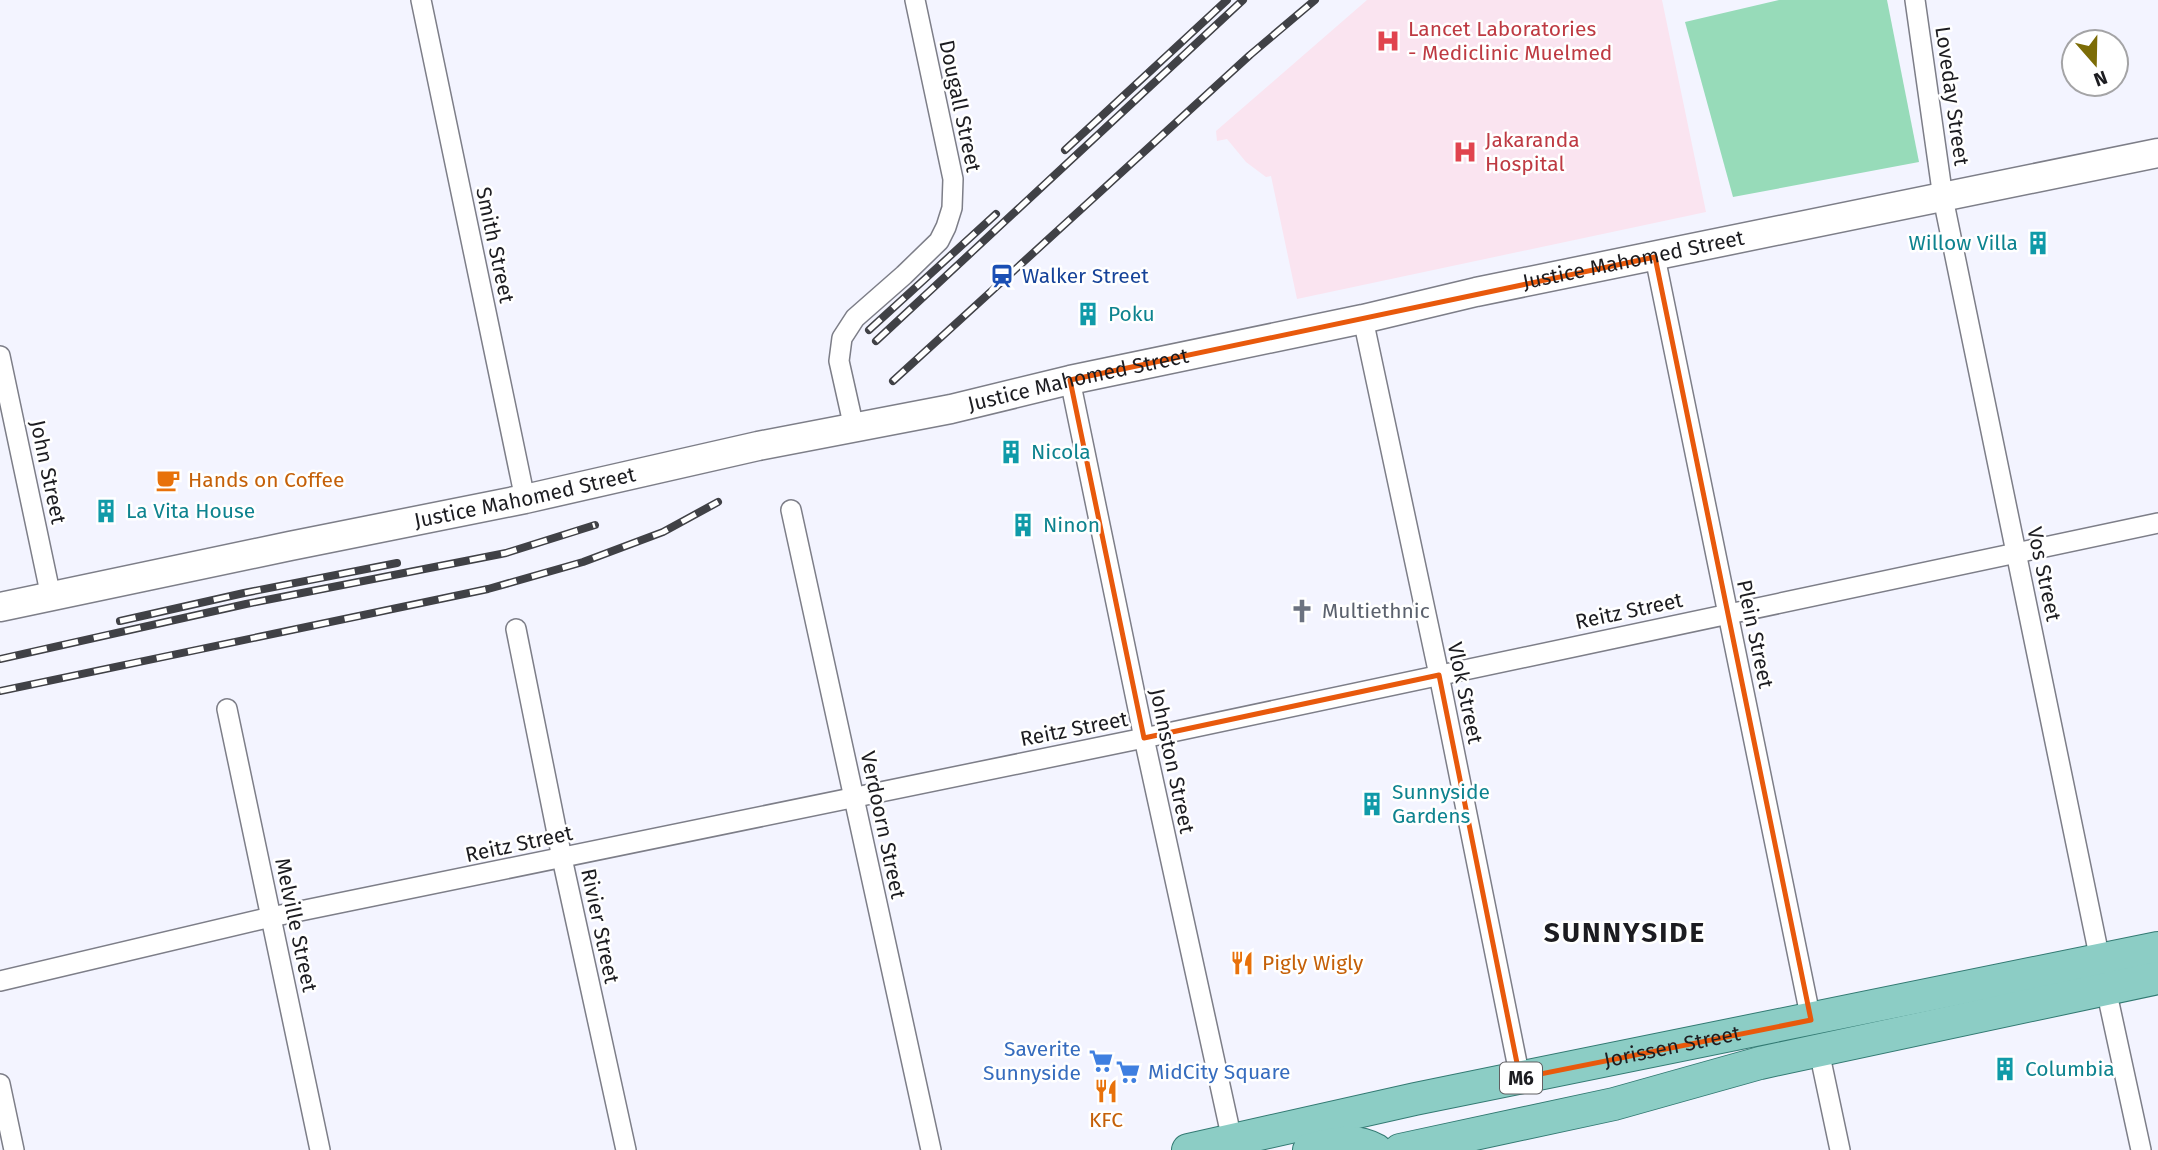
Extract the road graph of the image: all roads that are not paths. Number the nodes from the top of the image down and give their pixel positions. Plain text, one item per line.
1 (421, 0) edge
2 (915, 0) edge
3 (1915, 0) edge
4 (2158, 153) edge
5 (1943, 198) junction
6 (1655, 257) junction
7 (1363, 318) junction
8 (0, 356) edge
9 (1070, 380) junction
10 (854, 428) junction
11 (525, 499) junction
12 (791, 510) dead end
13 (2158, 523) edge
14 (2017, 552) junction
15 (51, 597) junction
16 (0, 607) edge
17 (1727, 613) junction
18 (516, 628) dead end
19 (1438, 675) junction
20 (227, 709) dead end
21 (1144, 738) junction
22 (853, 797) junction
23 (562, 858) junction
24 (271, 918) junction
25 (2158, 948) edge
26 (2103, 974) junction
27 (2158, 978) edge
28 (0, 981) edge
29 (1811, 1020) junction
30 (1819, 1051) junction
31 (1520, 1078) junction
32 (0, 1084) edge
33 (1233, 1145) edge
34 (14, 1150) edge
35 (320, 1150) edge
36 (626, 1150) edge
37 (931, 1150) edge
38 (1188, 1150) edge
39 (1309, 1150) edge
40 (1376, 1150) edge
41 (1400, 1150) edge
42 (1840, 1150) edge
43 (2141, 1150) edge

1 - 11 street, Smith Street
2 - 10 street, Dougall Street
3 - 5 street, Loveday Street
4 - 5 main road, Justice Mahomed Street
5 - 6 main road, Justice Mahomed Street
5 - 14 street, Vos Street
6 - 7 main road, Justice Mahomed Street
6 - 17 street, Plein Street
7 - 9 main road, Justice Mahomed Street
7 - 19 street, Vlok Street
8 - 15 street, John Street
9 - 10 main road, Justice Mahomed Street
9 - 21 street, Johnston Street
10 - 11 main road, Justice Mahomed Street
11 - 15 main road, Justice Mahomed Street
12 - 22 street, Verdoorn Street
13 - 14 street, Reitz Street
14 - 17 street, Reitz Street
14 - 26 street, Vos Street
15 - 16 main road, Justice Mahomed Street
17 - 19 street, Reitz Street
17 - 29 street, Plein Street
18 - 23 street, Rivier Street
19 - 21 street, Reitz Street
19 - 31 street, Vlok Street
20 - 24 street, Melville Street
21 - 22 street, Reitz Street
21 - 33 street, Johnston Street
22 - 23 street, Reitz Street
22 - 37 street, Verdoorn Street
23 - 24 street, Reitz Street
23 - 36 street, Rivier Street
24 - 28 street, Reitz Street
24 - 35 street, Melville Street
25 - 26 main road, Jorissen Street / M6
26 - 27 main road, Jorissen Street / M6
26 - 29 main road, Jorissen Street / M6
26 - 30 main road, Jorissen Street / M6
26 - 43 street, Vos Street
29 - 31 main road, Jorissen Street / M6
30 - 41 main road, Jorissen Street / M6
30 - 42 street
31 - 33 main road, Jorissen Street / M6
32 - 34 street
33 - 38 main road, Jorissen Street / M6
39 - 40 main road

